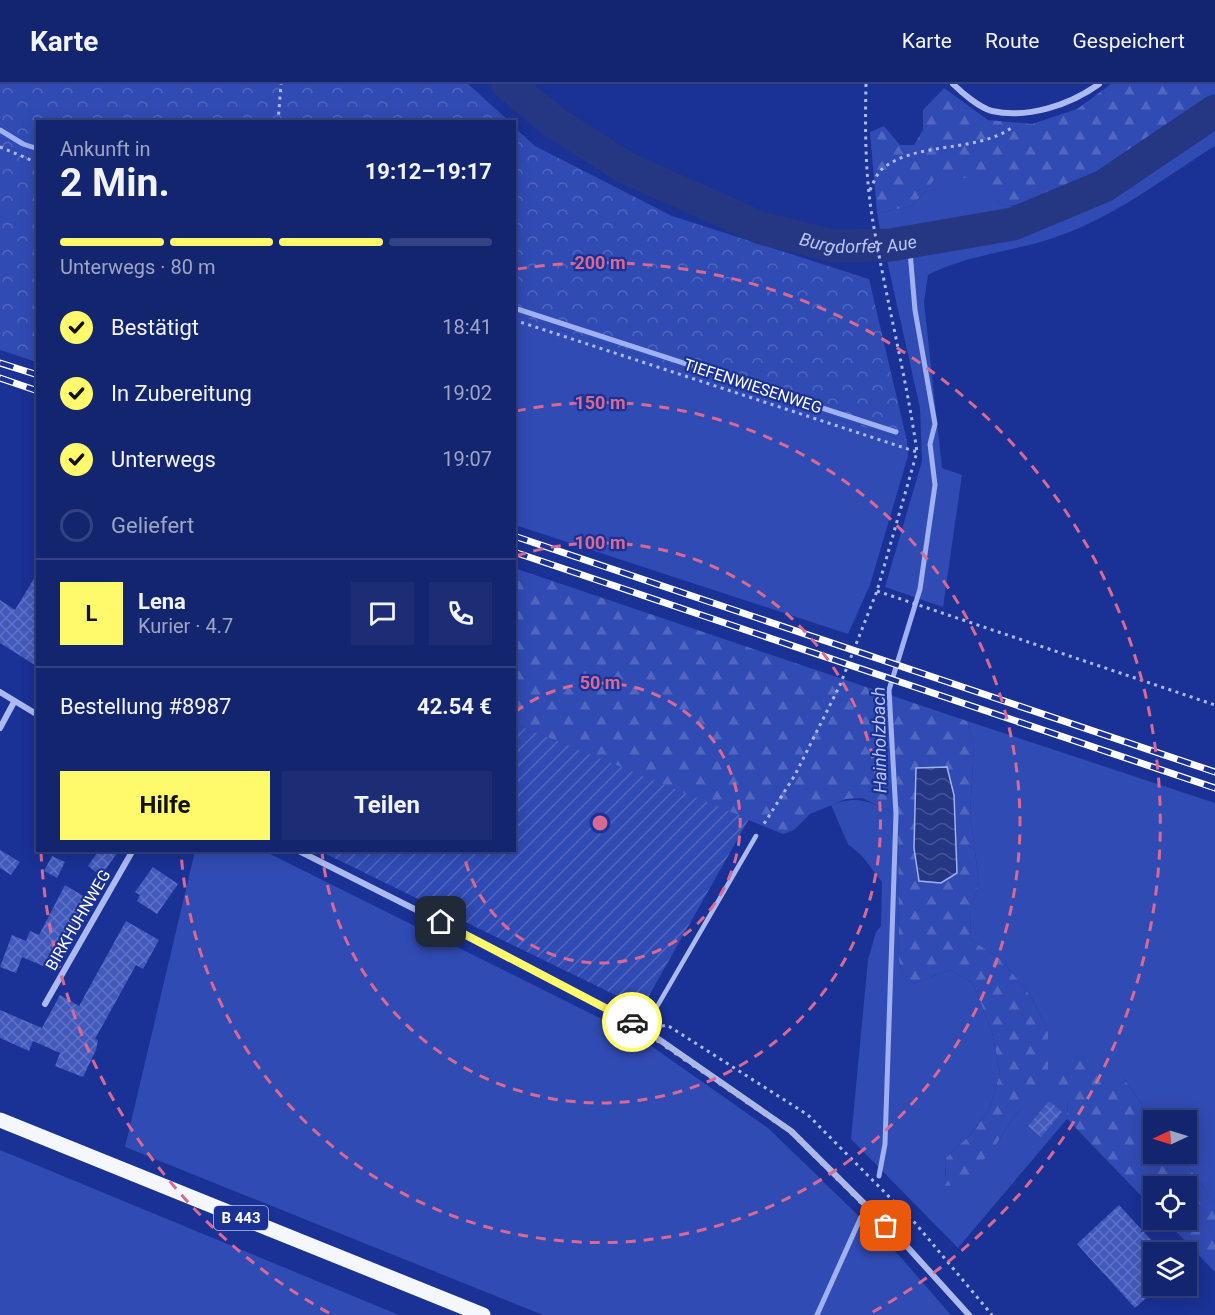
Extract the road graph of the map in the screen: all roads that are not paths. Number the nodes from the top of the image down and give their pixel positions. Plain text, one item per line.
1 (953, 84) edge
2 (1099, 84) edge
3 (0, 692) edge
4 (14, 702) junction
5 (36, 714) edge
6 (0, 728) edge
7 (756, 836) road end
8 (132, 852) edge
9 (301, 852) edge
10 (45, 1004) dead end
11 (644, 1029) junction
12 (0, 1120) edge
13 (483, 1315) edge
14 (969, 1315) edge

1 - 2 street
3 - 4 street
4 - 5 street
4 - 6 street
7 - 11 lane
8 - 10 street, BIRKHUHNWEG
9 - 11 street
11 - 14 street
12 - 13 main road, B 443

